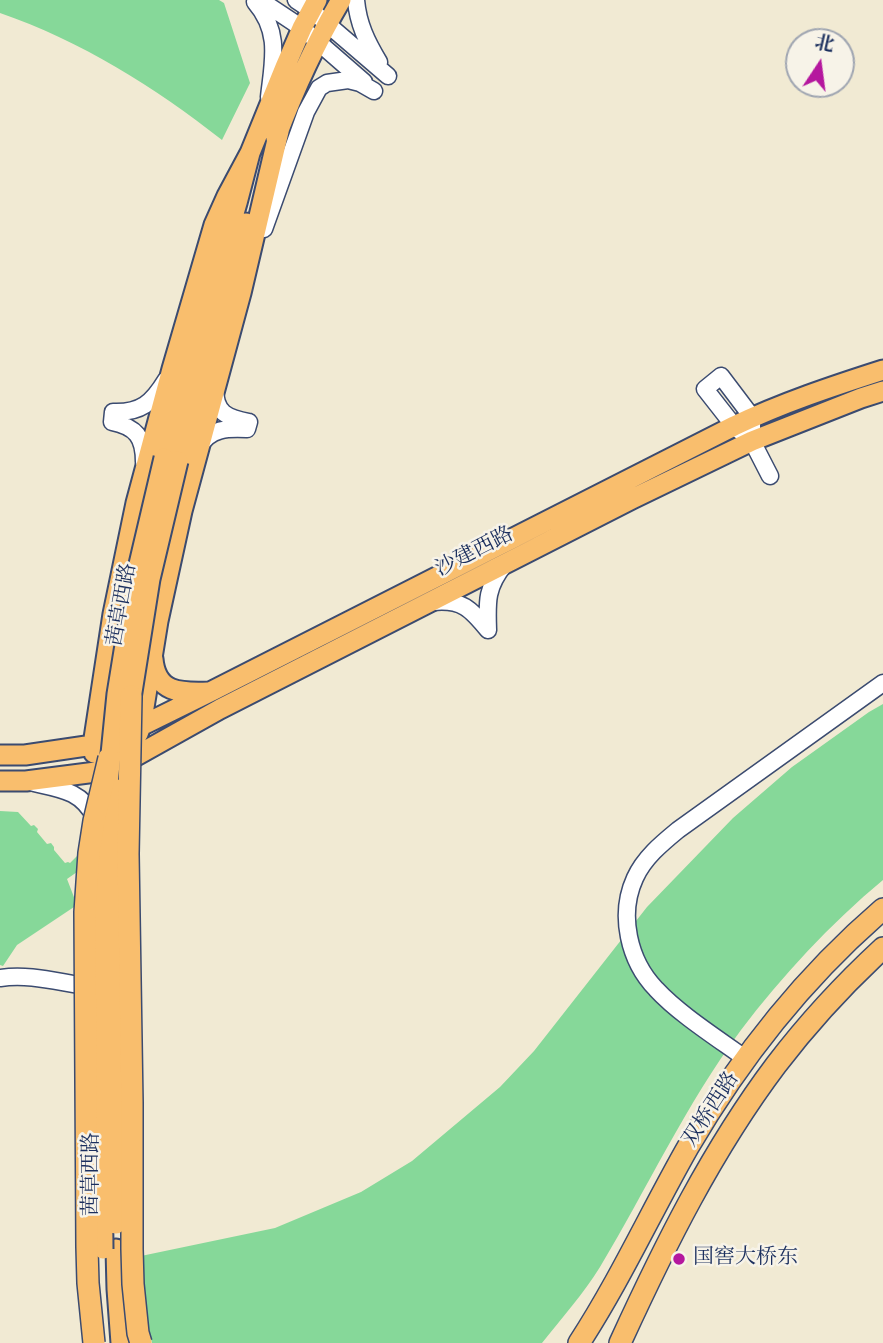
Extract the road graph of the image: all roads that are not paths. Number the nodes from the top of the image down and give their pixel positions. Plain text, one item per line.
1 (254, 0) edge
2 (260, 0) edge
3 (341, 0) edge
4 (356, 0) edge
5 (308, 3) edge
6 (327, 23) junction
7 (302, 28) junction
8 (318, 42) junction
9 (388, 76) junction
10 (373, 91) junction
11 (267, 109) junction
12 (280, 127) junction
13 (250, 153) junction
14 (241, 293) junction
15 (172, 369) junction
16 (883, 370) edge
17 (215, 388) junction
18 (883, 391) edge
19 (743, 422) junction
20 (752, 441) junction
21 (198, 449) junction
22 (171, 459) junction
23 (144, 468) junction
24 (770, 476) dead end
25 (505, 564) junction
26 (427, 603) junction
27 (113, 614) junction
28 (158, 621) junction
29 (152, 654) junction
30 (883, 683) edge
31 (212, 691) junction
32 (131, 696) junction
33 (141, 726) junction
34 (0, 755) edge
35 (106, 759) junction
36 (0, 781) edge
37 (26, 781) junction
38 (95, 818) junction
39 (123, 819) junction
40 (883, 909) edge
41 (883, 948) edge
42 (0, 978) edge
43 (89, 987) junction
44 (116, 990) junction
45 (147, 993) dead end
46 (746, 1059) junction
47 (109, 1249) junction
48 (645, 1287) junction
49 (579, 1342) edge
50 (94, 1343) edge
51 (109, 1343) edge
52 (121, 1343) edge
53 (141, 1343) edge
54 (608, 1343) edge
55 (620, 1343) edge

1 - 11 street
2 - 7 street
3 - 6 main road, 茜草西路
4 - 9 street
5 - 6 street
5 - 7 main road, 茜草西路
6 - 8 main road, 茜草西路
6 - 9 street
7 - 8 street
7 - 11 main road, 茜草西路
8 - 10 street
8 - 12 main road, 茜草西路
9 - 10 street
10 - 14 street
11 - 13 main road, 茜草西路
12 - 14 main road
12 - 22 main road, 茜草西路
13 - 15 main road
13 - 22 main road, 茜草西路
14 - 17 main road
15 - 23 main road
15 - 23 street
16 - 19 main road, 沙建西路
17 - 21 main road
17 - 21 street
18 - 20 main road, 沙建西路
19 - 20 street
19 - 31 main road, 沙建西路
20 - 24 street
20 - 25 main road, 沙建西路
21 - 28 main road
22 - 32 main road, 茜草西路, bridge
22 - 35 main road, 茜草西路, bridge
23 - 27 main road
25 - 26 main road, 沙建西路
25 - 26 street
26 - 35 main road, 沙建西路
27 - 28 main road
27 - 35 main road
28 - 29 main road
29 - 31 main road
29 - 33 main road
30 - 46 street
31 - 33 main road, 沙建西路
32 - 47 main road, 茜草西路, bridge
32 - 53 highway, bridge
33 - 35 main road, 沙建西路
33 - 35 main road
34 - 35 main road
35 - 37 main road
35 - 38 street
35 - 39 street
35 - 47 main road, 茜草西路, bridge
35 - 50 highway, bridge
36 - 37 main road
37 - 38 street
38 - 39 street
38 - 43 street
39 - 44 street
40 - 46 highway, 双桥西路
41 - 48 highway, 双桥西路
42 - 43 street
43 - 44 street
44 - 45 street
46 - 49 highway, 双桥西路
47 - 51 main road
47 - 52 main road
48 - 54 highway
48 - 55 highway

